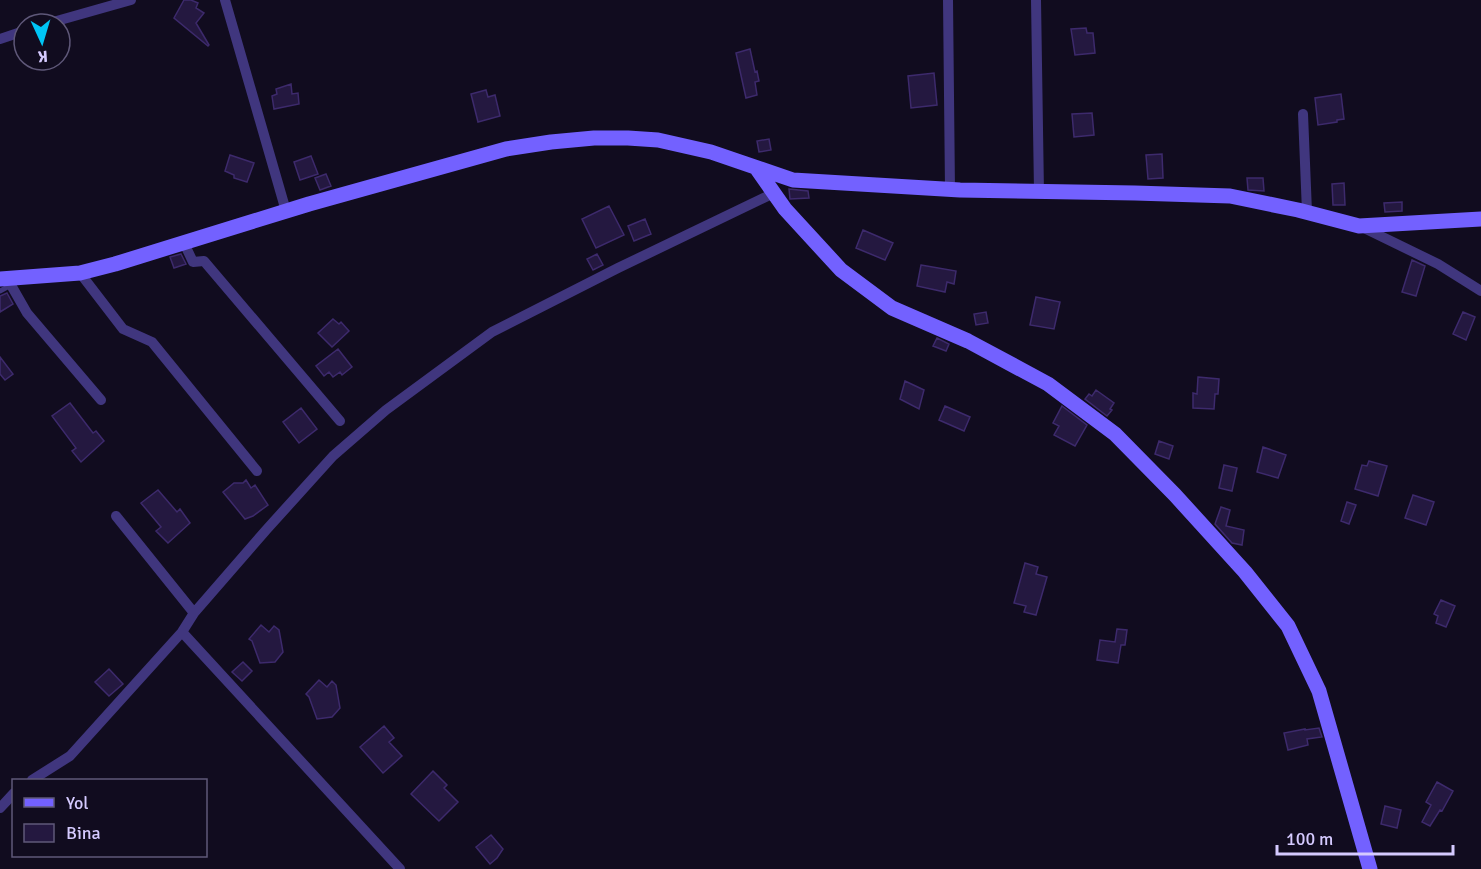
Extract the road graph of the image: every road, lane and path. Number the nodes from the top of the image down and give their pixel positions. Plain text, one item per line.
1 (131, 0) edge
2 (225, 0) edge
3 (948, 0) edge
4 (1036, 0) edge
5 (72, 17) edge
6 (1303, 114) dead end
7 (757, 169) junction
8 (950, 189) junction
9 (1039, 192) junction
10 (774, 193) junction
11 (286, 211) junction
12 (1307, 212) junction
13 (1481, 219) edge
14 (1359, 226) junction
15 (184, 243) junction
16 (80, 273) junction
17 (4, 283) edge
18 (1481, 291) edge
19 (101, 400) dead end
20 (340, 421) dead end
21 (257, 471) dead end
22 (116, 516) dead end
23 (194, 613) junction
24 (182, 632) junction
25 (34, 779) edge
26 (12, 796) edge
27 (0, 808) edge
28 (400, 869) edge
29 (1370, 869) edge

1 - 5 street
2 - 11 street
3 - 8 street
4 - 9 street
6 - 12 street
7 - 8 street
7 - 10 street
7 - 11 street
8 - 9 street
9 - 12 street
10 - 23 street
10 - 29 street
11 - 15 street
12 - 14 street
13 - 14 street
14 - 18 street
15 - 16 street
15 - 20 street
16 - 17 street
16 - 21 street
17 - 19 street
22 - 23 street
23 - 24 street
24 - 25 street
24 - 28 street
26 - 27 street

